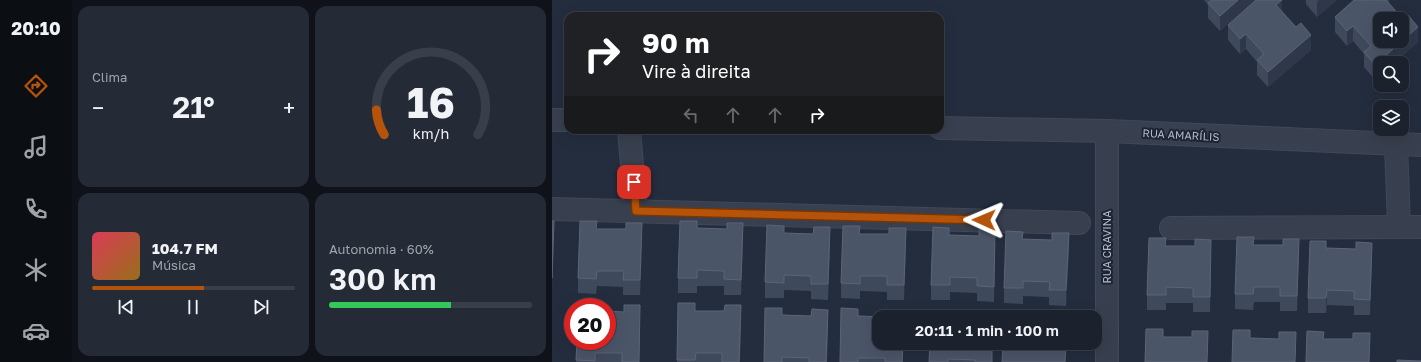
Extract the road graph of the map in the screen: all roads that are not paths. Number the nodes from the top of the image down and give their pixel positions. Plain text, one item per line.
1 (552, 120) edge
2 (564, 120) edge
3 (944, 128) edge
4 (1107, 131) junction
5 (629, 134) edge
6 (1396, 144) junction
7 (1421, 145) edge
8 (552, 209) edge
9 (636, 211) junction
10 (1079, 223) dead end
11 (1421, 227) edge
12 (1171, 228) dead end
13 (1399, 228) junction
14 (1108, 362) edge

1 - 2 street
3 - 4 street, RUA AMARÍLIS
4 - 6 street, RUA AMARÍLIS
4 - 14 street, RUA CRAVINA
5 - 9 street
6 - 7 street, RUA AMARÍLIS
6 - 13 street
8 - 9 street
9 - 10 street
11 - 13 street
12 - 13 street

